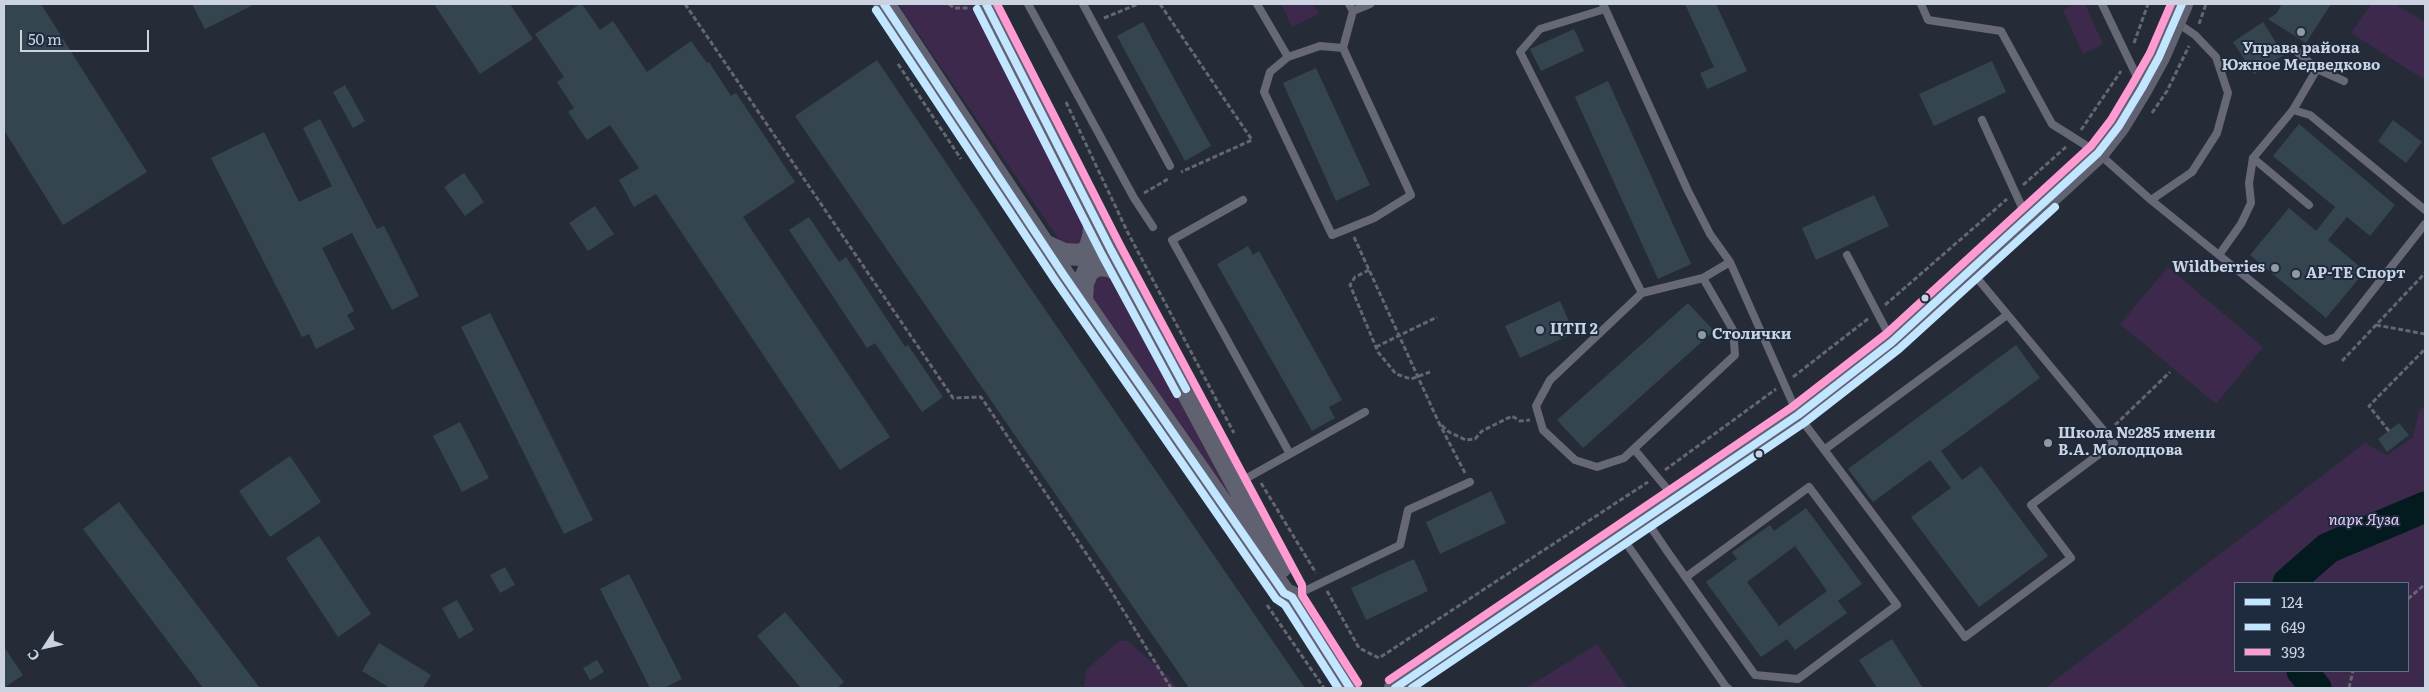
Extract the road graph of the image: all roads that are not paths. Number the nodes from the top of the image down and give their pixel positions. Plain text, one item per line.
1 (884, 4) edge
2 (1028, 4) edge
3 (1083, 4) edge
4 (1257, 4) edge
5 (1370, 4) edge
6 (1921, 4) edge
7 (2102, 4) edge
8 (992, 6) edge
9 (1604, 7) edge
10 (1351, 8) edge
11 (2178, 13) edge
12 (1343, 48) junction
13 (2296, 51) dead end
14 (1288, 57) junction
15 (2317, 69) junction
16 (2344, 81) dead end
17 (2142, 88) junction
18 (2293, 110) junction
19 (1982, 120) dead end
20 (2098, 152) junction
21 (2253, 158) junction
22 (1170, 166) dead end
23 (1243, 200) dead end
24 (2151, 200) junction
25 (2309, 205) dead end
26 (2425, 210) edge
27 (2027, 218) junction
28 (1095, 219) junction
29 (2425, 224) edge
30 (1153, 227) dead end
31 (1044, 245) junction
32 (1847, 255) dead end
33 (2219, 255) junction
34 (1730, 262) junction
35 (1970, 270) junction
36 (1122, 272) junction
37 (1703, 278) junction
38 (1642, 293) junction
39 (1082, 301) junction
40 (2008, 314) junction
41 (1892, 342) junction
42 (1365, 412) dead end
43 (1798, 415) junction
44 (1634, 449) junction
45 (1824, 450) junction
46 (1290, 454) junction
47 (1245, 478) junction
48 (1470, 482) road end
49 (1676, 500) junction
50 (1646, 520) junction
51 (1622, 536) junction
52 (1686, 577) junction
53 (1292, 597) junction
54 (1350, 688) edge
55 (1395, 688) edge
56 (1726, 688) edge

1 - 31 street
2 - 30 lane
3 - 22 lane
4 - 14 lane
5 - 10 lane
6 - 20 lane
7 - 17 lane
8 - 28 street
9 - 34 lane
9 - 38 lane
10 - 12 lane
11 - 17 street
11 - 24 lane
12 - 14 lane
12 - 14 lane
13 - 15 lane
15 - 16 lane
15 - 18 lane
17 - 20 street
18 - 21 lane
18 - 26 lane
19 - 27 lane
20 - 24 lane
20 - 27 street
21 - 25 lane
21 - 33 lane
23 - 46 lane
24 - 33 lane
27 - 35 street
28 - 31 street
28 - 36 street
29 - 33 lane
31 - 39 street
32 - 41 lane
34 - 37 lane
34 - 43 lane
35 - 40 lane
35 - 41 street
36 - 39 street
36 - 47 street
37 - 38 lane
37 - 44 lane
38 - 44 lane
39 - 53 street
40 - 45 lane
40 - 45 lane
41 - 43 street
42 - 46 lane
43 - 45 lane
43 - 49 street
44 - 49 lane
46 - 47 lane
47 - 53 street
48 - 53 lane
49 - 50 street
50 - 51 street
50 - 52 lane
51 - 55 street
51 - 56 lane
52 - 52 lane
53 - 54 street

